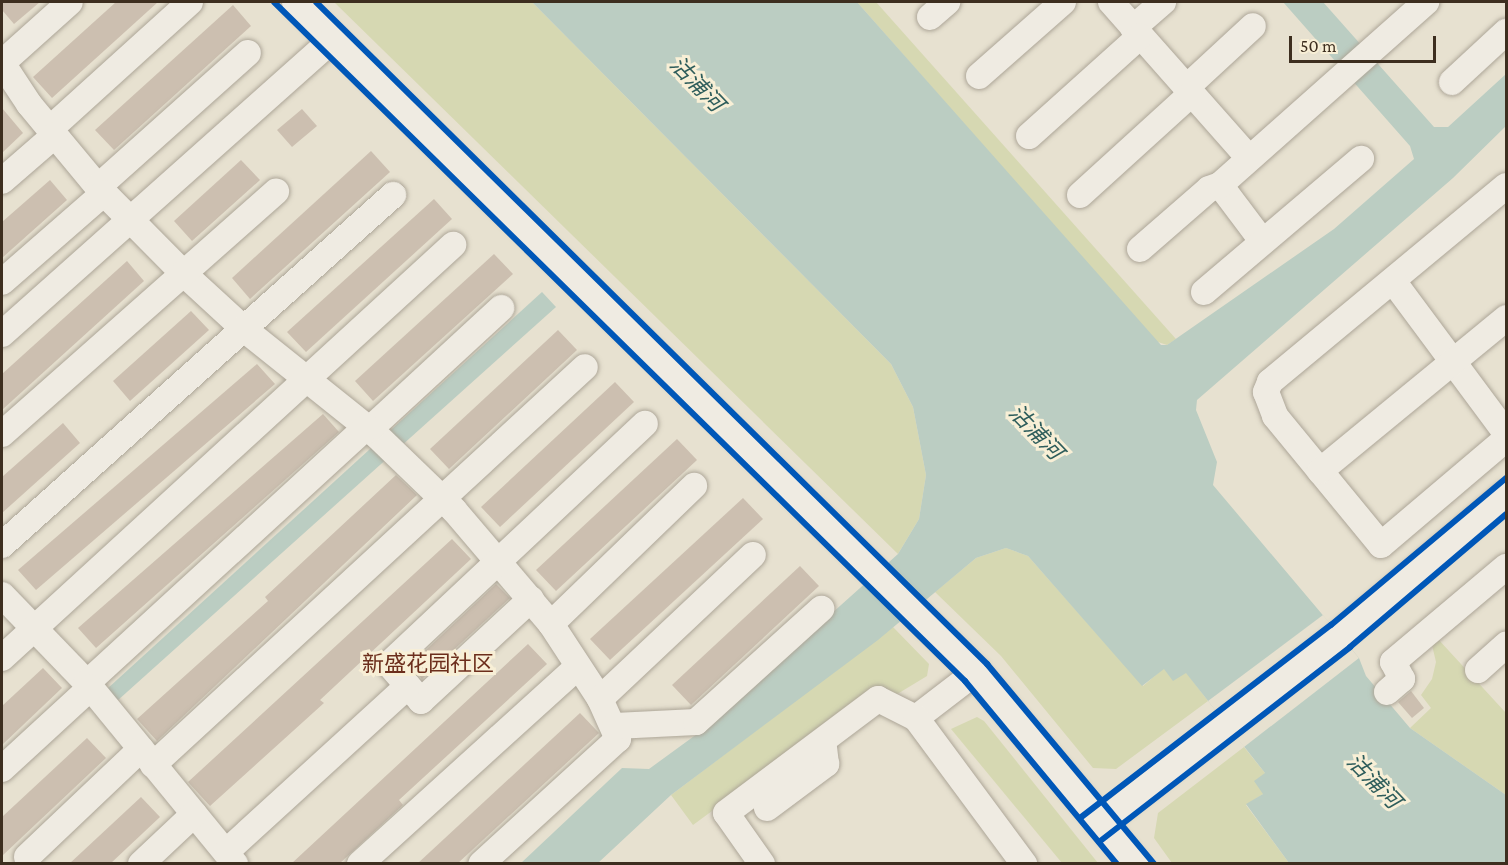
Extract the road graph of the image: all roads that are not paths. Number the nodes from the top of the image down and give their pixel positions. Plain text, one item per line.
1 (70, 2) edge
2 (190, 2) edge
3 (295, 2) edge
4 (1063, 2) edge
5 (1111, 2) edge
6 (1163, 2) edge
7 (1426, 2) edge
8 (1253, 26) dead end
9 (1137, 32) junction
10 (1506, 32) edge
11 (333, 39) junction
12 (248, 53) dead end
13 (3, 69) edge
14 (979, 76) dead end
15 (1452, 82) dead end
16 (1188, 91) junction
17 (52, 132) junction
18 (1029, 136) dead end
19 (1249, 158) junction
20 (1361, 159) dead end
21 (2, 181) edge
22 (1220, 185) junction
23 (1506, 186) edge
24 (101, 190) junction
25 (276, 192) dead end
26 (393, 195) dead end
27 (1080, 195) dead end
28 (129, 220) junction
29 (1263, 242) junction
30 (453, 245) dead end
31 (1140, 249) dead end
32 (183, 273) junction
33 (1393, 281) junction
34 (2, 282) edge
35 (1204, 292) dead end
36 (501, 308) dead end
37 (1506, 318) edge
38 (244, 329) junction
39 (2, 334) edge
40 (1453, 362) junction
41 (585, 367) dead end
42 (307, 380) junction
43 (645, 424) dead end
44 (370, 430) junction
45 (1506, 433) edge
46 (2, 434) edge
47 (1506, 439) edge
48 (1320, 471) junction
49 (694, 486) dead end
50 (1506, 494) edge
51 (444, 499) junction
52 (2, 545) edge
53 (753, 555) dead end
54 (499, 560) junction
55 (1506, 567) edge
56 (2, 595) edge
57 (531, 599) junction
58 (821, 609) dead end
59 (551, 624) junction
60 (35, 627) junction
61 (1506, 645) edge
62 (2, 658) edge
63 (578, 666) junction
64 (1478, 670) dead end
65 (976, 672) junction
66 (89, 686) junction
67 (408, 686) junction
68 (1387, 692) dead end
69 (600, 699) junction
70 (916, 718) junction
71 (615, 726) junction
72 (823, 741) junction
73 (147, 757) junction
74 (2, 769) edge
75 (767, 808) dead end
76 (194, 814) junction
77 (1103, 821) junction
78 (27, 857) dead end
79 (231, 858) edge
80 (141, 864) edge
81 (360, 864) edge
82 (481, 864) edge
83 (762, 864) edge
84 (1024, 864) edge
85 (1136, 864) edge

1 - 13 street
2 - 17 street
3 - 11 street
4 - 14 street
5 - 9 street
6 - 9 street
7 - 19 street
8 - 16 street
9 - 16 street
9 - 18 street
10 - 15 street
11 - 28 street
11 - 65 street
12 - 24 street
13 - 17 street
16 - 19 street
16 - 27 street
17 - 21 street
17 - 24 street
19 - 22 street
20 - 29 street
22 - 29 street
22 - 31 street
23 - 33 street
24 - 28 street
24 - 34 street
25 - 32 street
26 - 38 street
28 - 32 street
28 - 39 street
29 - 35 street
30 - 42 street
32 - 38 street
32 - 46 street
33 - 40 street
33 - 48 street
36 - 44 street
37 - 40 street
38 - 42 street
38 - 52 street
40 - 45 street
40 - 48 street
41 - 51 street
42 - 44 street
42 - 60 street
43 - 54 street
44 - 51 street
44 - 66 street
47 - 48 street
49 - 59 street
50 - 77 street
51 - 54 street
51 - 73 street
53 - 69 street
54 - 57 street
54 - 67 street
55 - 68 street
56 - 60 street
57 - 59 street
57 - 67 street
58 - 71 street
59 - 63 street
60 - 62 street
60 - 66 street
61 - 64 street
63 - 69 street
63 - 81 street
65 - 70 street
65 - 77 street
66 - 73 street
66 - 74 street
67 - 79 street
69 - 71 street
70 - 72 street
70 - 84 street
71 - 82 street
72 - 75 street
72 - 83 street
73 - 76 street
73 - 78 street
76 - 79 street
76 - 80 street
77 - 85 street

